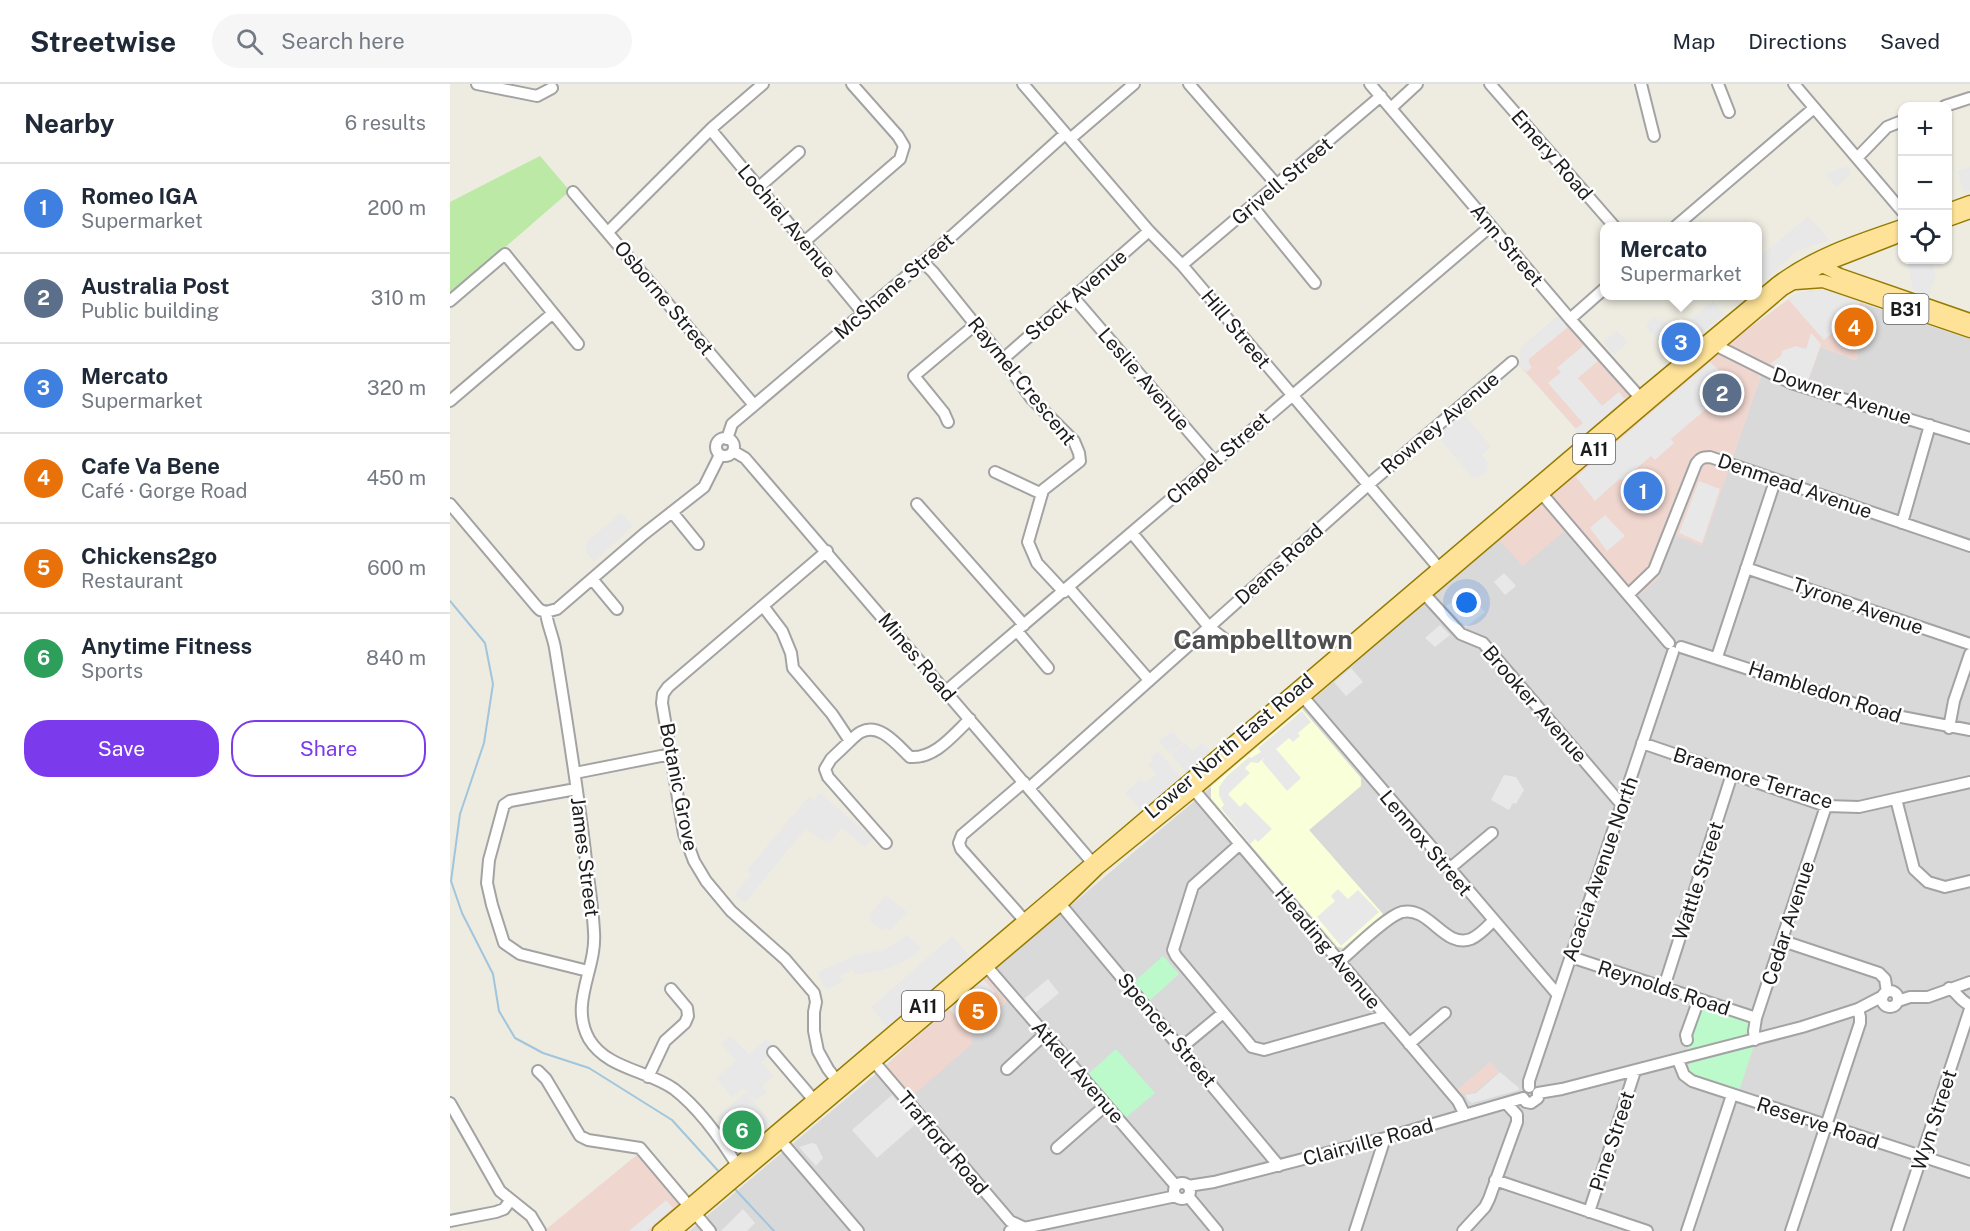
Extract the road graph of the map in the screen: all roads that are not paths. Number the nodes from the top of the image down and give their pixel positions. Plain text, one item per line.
1 (477, 84) edge
2 (763, 84) edge
3 (852, 84) edge
4 (1023, 84) edge
5 (1134, 84) edge
6 (1190, 84) edge
7 (1370, 84) edge
8 (1417, 84) edge
9 (1490, 84) edge
10 (1641, 84) edge
11 (1718, 84) edge
12 (1794, 84) edge
13 (552, 88) dead end
14 (1381, 96) junction
15 (1970, 98) edge
16 (1952, 104) edge
17 (1391, 108) junction
18 (1814, 108) junction
19 (1729, 112) dead end
20 (1898, 123) edge
21 (711, 130) junction
22 (1654, 136) dead end
23 (1067, 137) junction
24 (799, 152) dead end
25 (1857, 158) junction
26 (1277, 185) junction
27 (759, 187) junction
28 (573, 192) dead end
29 (1970, 202) edge
30 (1253, 207) junction
31 (1952, 208) edge
32 (1901, 210) edge
33 (1970, 212) edge
34 (1952, 218) edge
35 (1611, 222) edge
36 (1681, 222) edge
37 (1491, 226) junction
38 (1898, 227) edge
39 (1149, 231) junction
40 (608, 232) junction
41 (1898, 236) edge
42 (804, 242) junction
43 (923, 262) junction
44 (1819, 262) junction
45 (1182, 265) junction
46 (1315, 283) dead end
47 (1794, 283) junction
48 (1842, 287) junction
49 (1600, 293) edge
50 (1762, 296) edge
51 (1074, 298) junction
52 (1758, 300) edge
53 (450, 301) edge
54 (553, 313) junction
55 (863, 313) junction
56 (1570, 319) junction
57 (1970, 320) edge
58 (976, 324) junction
59 (1970, 332) edge
60 (578, 344) dead end
61 (1717, 346) junction
62 (1003, 359) junction
63 (1512, 362) dead end
64 (1292, 395) junction
65 (450, 401) edge
66 (1643, 401) junction
67 (754, 405) junction
68 (948, 422) dead end
69 (1930, 425) junction
70 (1970, 438) edge
71 (727, 439) junction
72 (732, 451) junction
73 (720, 455) junction
74 (1215, 461) junction
75 (995, 472) dead end
76 (1775, 481) junction
77 (1368, 484) junction
78 (1539, 490) junction
79 (1042, 494) junction
80 (450, 504) edge
81 (917, 504) dead end
82 (672, 512) junction
83 (1902, 523) junction
84 (1132, 533) junction
85 (698, 544) dead end
86 (1970, 546) edge
87 (827, 551) junction
88 (1746, 568) junction
89 (1442, 573) junction
90 (592, 579) junction
91 (1066, 590) junction
92 (1421, 591) junction
93 (1628, 595) junction
94 (763, 606) junction
95 (618, 609) dead end
96 (546, 612) junction
97 (1209, 627) junction
98 (1020, 628) junction
99 (1231, 644) dead end
100 (1970, 644) edge
101 (1674, 647) junction
102 (1970, 654) edge
103 (1717, 657) junction
104 (1048, 668) dead end
105 (1149, 680) junction
106 (946, 691) junction
107 (1300, 694) junction
108 (970, 719) junction
109 (1949, 728) junction
110 (1970, 730) edge
111 (850, 741) junction
112 (1642, 743) junction
113 (671, 754) junction
114 (574, 773) junction
115 (1732, 774) junction
116 (1970, 782) edge
117 (1026, 785) junction
118 (1191, 786) junction
119 (576, 789) junction
120 (1896, 799) junction
121 (1622, 805) junction
122 (1826, 806) junction
123 (1492, 833) dead end
124 (886, 843) dead end
125 (1240, 844) junction
126 (1095, 865) junction
127 (1449, 869) junction
128 (1970, 881) edge
129 (1057, 900) junction
130 (1024, 921) junction
131 (1493, 921) junction
132 (1783, 941) junction
133 (1571, 957) junction
134 (1340, 961) junction
135 (983, 963) junction
136 (588, 971) junction
137 (1970, 982) edge
138 (1664, 987) junction
139 (1949, 988) junction
140 (671, 989) dead end
141 (1558, 995) junction
142 (1890, 997) junction
143 (1698, 999) junction
144 (1970, 1007) edge
145 (1859, 1012) junction
146 (1223, 1013) junction
147 (1445, 1013) dead end
148 (1385, 1016) junction
149 (1756, 1018) junction
150 (1045, 1034) junction
151 (1687, 1040) dead end
152 (1755, 1040) junction
153 (1409, 1044) junction
154 (1182, 1047) junction
155 (773, 1052) dead end
156 (870, 1058) junction
157 (1678, 1060) junction
158 (1007, 1069) dead end
159 (538, 1071) dead end
160 (1635, 1071) junction
161 (648, 1077) junction
162 (840, 1084) junction
163 (1534, 1090) junction
164 (1732, 1095) junction
165 (813, 1099) junction
166 (450, 1103) edge
167 (1506, 1103) junction
168 (1106, 1105) junction
169 (1465, 1115) junction
170 (1826, 1125) junction
171 (1385, 1138) junction
172 (782, 1141) junction
173 (1057, 1148) dead end
174 (1922, 1156) junction
175 (1279, 1166) junction
176 (1970, 1172) edge
177 (731, 1176) junction
178 (1495, 1180) junction
179 (1176, 1190) junction
180 (1188, 1192) junction
181 (510, 1201) junction
182 (692, 1210) junction
183 (1589, 1212) junction
184 (450, 1221) edge
185 (1024, 1229) edge
186 (540, 1231) edge
187 (659, 1231) edge
188 (675, 1231) edge
189 (710, 1231) edge
190 (858, 1231) edge
191 (1010, 1231) edge
192 (1217, 1231) edge
193 (1355, 1231) edge
194 (1463, 1231) edge
195 (1647, 1231) edge
196 (1687, 1231) edge
197 (1791, 1231) edge
198 (1897, 1231) edge

1 - 13 street
2 - 21 street
3 - 42 street
4 - 23 street, Hill Street
5 - 23 street, McShane Street
6 - 26 street
7 - 14 street, Ann Street
8 - 17 street
9 - 35 street, Emery Road
10 - 22 street
11 - 19 street
12 - 18 street
14 - 17 street, Ann Street
14 - 26 street, Grivell Street
15 - 16 street
17 - 37 street, Ann Street
18 - 25 street
18 - 36 street
20 - 25 street
21 - 27 street, Lochiel Avenue
21 - 40 street
23 - 39 street, Hill Street
23 - 43 street, McShane Street
24 - 27 street
25 - 32 street
26 - 30 street, Grivell Street
27 - 42 street, Lochiel Avenue
28 - 40 street, Osborne Street
29 - 31 main road
30 - 45 street, Grivell Street
30 - 46 street
33 - 34 main road
37 - 56 street, Ann Street
37 - 64 street, Chapel Street
38 - 44 main road, Lower North East Road / A11
39 - 45 street, Hill Street
39 - 51 street, Stock Avenue
40 - 67 street, Osborne Street
41 - 44 main road, Lower North East Road / A11
42 - 55 street, Lochiel Avenue
43 - 55 street, McShane Street
43 - 58 street, Raymel Crescent
44 - 47 main road, Lower North East Road / A11
44 - 48 main road, B31
44 - 50 main road, Lower North East Road / A11
44 - 57 main road, B31
45 - 64 street, Hill Street
47 - 48 main road, B31
47 - 61 main road, Lower North East Road / A11
48 - 59 main road, B31
49 - 56 street
51 - 62 street, Stock Avenue
51 - 74 street, Leslie Avenue
52 - 66 main road, Lower North East Road / A11
53 - 54 street
54 - 60 street
54 - 65 street
55 - 67 street, McShane Street
56 - 66 street, Ann Street
58 - 62 street, Raymel Crescent
58 - 68 street
61 - 66 main road, Lower North East Road / A11
61 - 69 street, Downer Avenue
62 - 79 street, Raymel Crescent
63 - 77 street, Rowney Avenue
64 - 74 street, Chapel Street
64 - 77 street, Hill Street
66 - 78 main road, Lower North East Road / A11
67 - 71 street, McShane Street
69 - 70 street, Downer Avenue
69 - 83 street
71 - 72 street
71 - 73 street
72 - 73 street
72 - 87 street, Mines Road
73 - 82 street
74 - 84 street, Chapel Street
75 - 79 street
76 - 83 street, Denmead Avenue
76 - 88 street
76 - 93 street, Denmead Avenue
77 - 89 street, Hill Street
77 - 97 street, Deans Road
78 - 89 main road, Lower North East Road / A11
78 - 93 street
79 - 91 street
80 - 96 street
81 - 98 street
82 - 85 street
82 - 90 street
83 - 86 street, Denmead Avenue
84 - 91 street, Chapel Street
84 - 97 street
87 - 94 street, Botanic Grove
87 - 106 street, Mines Road
88 - 100 street, Tyrone Avenue
88 - 103 street
89 - 92 main road, Lower North East Road / A11
90 - 95 street
90 - 96 street
91 - 98 street, Chapel Street
91 - 105 street
92 - 107 main road, Lower North East Road / A11
92 - 121 street, Brooker Avenue
93 - 101 street
94 - 111 street
94 - 113 street, Botanic Grove
96 - 114 street, James Street
97 - 99 street
97 - 105 street, Deans Road
98 - 104 street
98 - 106 street, Chapel Street
101 - 103 street, Hambledon Road
101 - 112 street, Acacia Avenue North
102 - 109 street
103 - 109 street, Hambledon Road
105 - 117 street, Deans Road
106 - 108 street, Mines Road
107 - 118 main road, Lower North East Road / A11
107 - 127 street, Lennox Street
108 - 111 street
108 - 117 street, Mines Road
109 - 110 street, Hambledon Road
111 - 124 street
112 - 115 street, Braemore Terrace
112 - 121 street, Acacia Avenue North
113 - 114 street
113 - 162 street, Botanic Grove
114 - 119 street, James Street
115 - 122 street, Braemore Terrace
115 - 138 street, Wattle Street
116 - 120 street, Braemore Terrace
117 - 126 street, Mines Road
117 - 130 street, Deans Road
118 - 125 street, Heading Avenue
118 - 126 main road, Lower North East Road / A11
119 - 136 street, James Street
119 - 136 street
120 - 122 street, Braemore Terrace
120 - 128 street
121 - 133 street, Acacia Avenue North
122 - 132 street, Cedar Avenue
123 - 127 street
125 - 134 street, Heading Avenue
125 - 146 street
126 - 129 main road, Lower North East Road / A11
127 - 131 street, Lennox Street
129 - 130 main road, Lower North East Road / A11
129 - 135 main road, Lower North East Road / A11
129 - 154 street, Spencer Street
130 - 135 main road, Lower North East Road / A11
131 - 134 street
131 - 141 street, Lennox Street
132 - 142 street
132 - 149 street, Cedar Avenue
133 - 138 street, Reynolds Road
133 - 141 street, Acacia Avenue North
134 - 148 street, Heading Avenue
135 - 150 street, Atkell Avenue
135 - 156 main road, Lower North East Road / A11
136 - 161 street, James Street
137 - 139 street
138 - 143 street, Reynolds Road
139 - 142 street
139 - 144 street
140 - 161 street
141 - 163 street, Acacia Avenue North
142 - 145 street
143 - 149 street, Reynolds Road
143 - 151 street
144 - 174 street, Wyn Street
145 - 152 street
145 - 170 street
146 - 148 street
146 - 154 street
147 - 153 street
148 - 153 street, Heading Avenue
149 - 152 street, Cedar Avenue
150 - 158 street
150 - 168 street, Atkell Avenue
152 - 157 street
153 - 169 street, Heading Avenue
154 - 175 street, Spencer Street
155 - 165 street
156 - 162 main road, Lower North East Road / A11
156 - 185 street, Trafford Road
157 - 160 street
157 - 164 street, Reserve Road
159 - 182 street
160 - 163 street
160 - 183 street, Pine Street
161 - 177 street, James Street
162 - 165 main road, Lower North East Road / A11
162 - 172 main road, Lower North East Road / A11
163 - 167 street, Clairville Road
164 - 170 street, Reserve Road
164 - 196 street
165 - 177 main road, Lower North East Road / A11
166 - 181 street
167 - 169 street, Clairville Road
167 - 178 street
168 - 173 street
168 - 179 street, Atkell Avenue
169 - 171 street, Clairville Road
170 - 174 street, Reserve Road
170 - 197 street
171 - 175 street, Clairville Road
171 - 193 street
172 - 177 main road, Lower North East Road / A11
172 - 190 street
174 - 176 street, Reserve Road
174 - 198 street, Wyn Street
175 - 180 street, Clairville Road
177 - 182 main road, Lower North East Road / A11
178 - 183 street
178 - 194 street
179 - 180 street, Clairville Road
179 - 185 street
180 - 192 street
181 - 184 street
181 - 186 street
182 - 187 main road, Lower North East Road / A11
182 - 188 main road, Lower North East Road / A11
182 - 189 street
183 - 195 street
185 - 191 street

